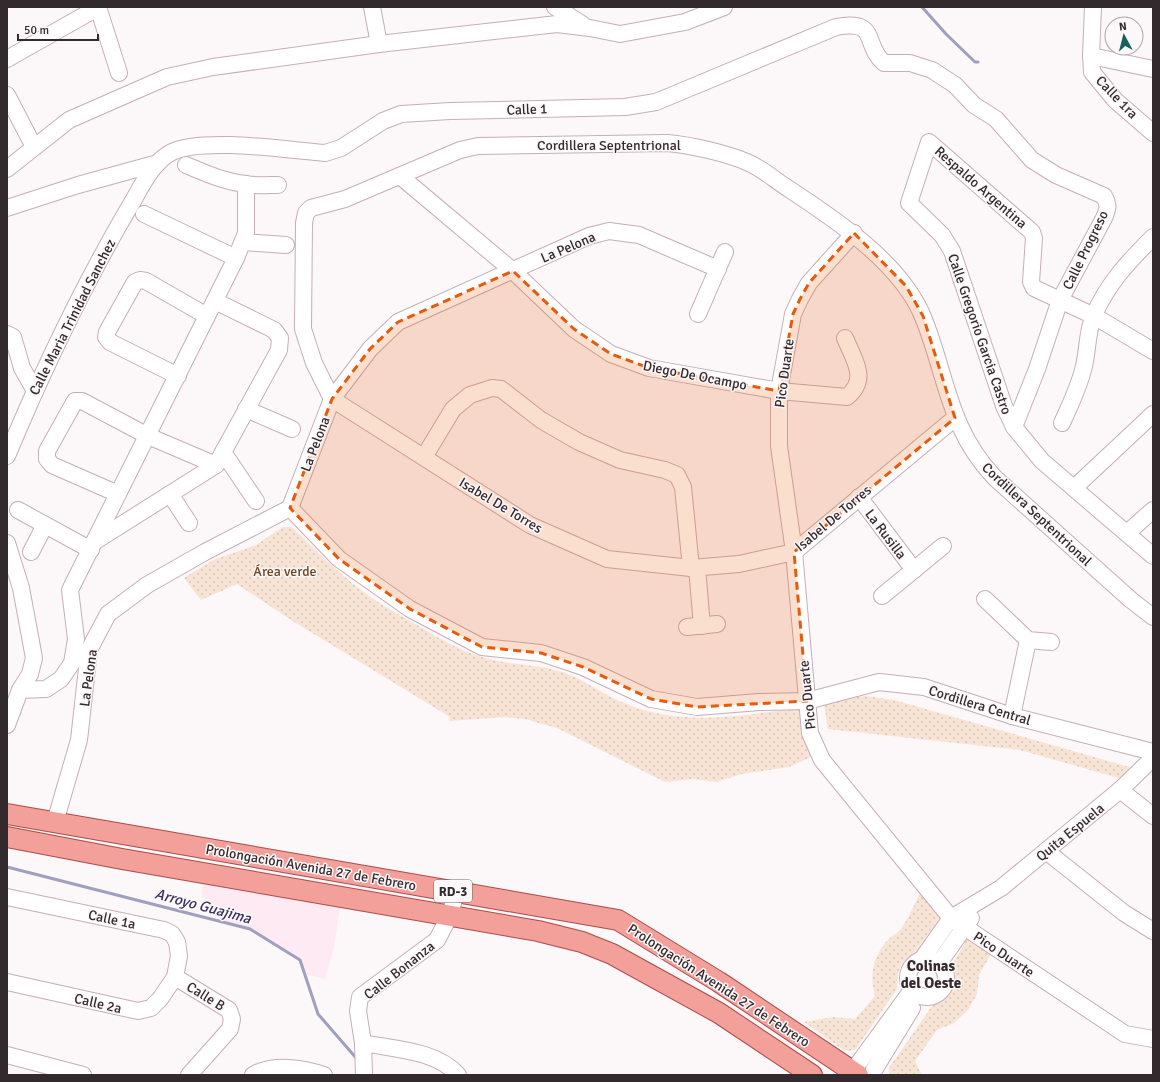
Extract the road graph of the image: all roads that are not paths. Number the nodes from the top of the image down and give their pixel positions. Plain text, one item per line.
1 (98, 7) edge
2 (372, 7) edge
3 (555, 7) edge
4 (724, 7) edge
5 (1093, 8) edge
6 (590, 28) junction
7 (380, 44) junction
8 (1091, 56) junction
9 (877, 57) joint
10 (7, 59) edge
11 (1153, 69) edge
12 (119, 73) dead end
13 (7, 95) edge
14 (1153, 133) edge
15 (929, 142) joint
16 (34, 147) junction
17 (158, 163) junction
18 (186, 165) dead end
19 (7, 170) edge
20 (400, 176) junction
21 (246, 184) junction
22 (278, 185) dead end
23 (7, 208) edge
24 (144, 214) dead end
25 (854, 233) junction
26 (1153, 237) edge
27 (243, 242) junction
28 (286, 245) dead end
29 (725, 252) dead end
30 (236, 258) junction
31 (718, 269) junction
32 (513, 271) junction
33 (1060, 300) junction
34 (215, 301) junction
35 (698, 314) dead end
36 (207, 316) junction
37 (1094, 316) junction
38 (7, 320) edge
39 (10, 335) edge
40 (845, 338) dead end
41 (1153, 351) edge
42 (178, 376) junction
43 (35, 391) junction
44 (779, 392) junction
45 (332, 399) junction
46 (246, 409) junction
47 (1153, 414) edge
48 (955, 418) junction
49 (1062, 423) dead end
50 (1014, 427) junction
51 (292, 429) dead end
52 (148, 436) junction
53 (7, 456) edge
54 (424, 457) junction
55 (219, 458) junction
56 (1074, 488) junction
57 (118, 494) junction
58 (170, 494) junction
59 (859, 497) junction
60 (256, 501) dead end
61 (290, 508) junction
62 (18, 510) dead end
63 (1153, 510) edge
64 (190, 523) dead end
65 (45, 525) junction
66 (1127, 533) junction
67 (7, 543) edge
68 (92, 546) junction
69 (943, 546) dead end
70 (31, 552) dead end
71 (794, 552) junction
72 (1153, 556) edge
73 (694, 568) junction
74 (914, 570) junction
75 (882, 596) dead end
76 (985, 599) dead end
77 (1153, 617) edge
78 (702, 626) dead end
79 (1028, 640) junction
80 (1051, 642) dead end
81 (20, 690) junction
82 (807, 701) junction
83 (1012, 716) junction
84 (7, 725) edge
85 (1153, 752) edge
86 (1153, 758) edge
87 (1120, 790) junction
88 (7, 814) edge
89 (1153, 816) edge
90 (55, 822) junction
91 (126, 836) junction
92 (7, 837) edge
93 (1046, 851) junction
94 (122, 859) junction
95 (456, 892) junction
96 (7, 897) edge
97 (983, 900) junction
98 (450, 915) junction
99 (951, 918) junction
100 (965, 927) junction
101 (1153, 931) edge
102 (922, 959) junction
103 (939, 963) junction
104 (175, 977) junction
105 (7, 982) edge
106 (916, 993) junction
107 (1153, 1039) edge
108 (363, 1043) junction
109 (7, 1055) edge
110 (364, 1068) edge
111 (858, 1074) edge
112 (83, 1075) edge
113 (189, 1075) edge
114 (253, 1075) edge
115 (324, 1075) edge
116 (458, 1075) edge
117 (812, 1075) edge

1 - 10 street
1 - 12 street
2 - 7 street
3 - 6 street
4 - 6 street
5 - 8 street, Calle 1ra
6 - 7 street
7 - 16 street
8 - 11 street
8 - 14 street, Calle 1ra
9 - 17 street, Calle 1
9 - 33 street, Calle Progreso
13 - 16 street
15 - 33 street, Respaldo Argentina
15 - 50 street, Calle Gregorio Garcia Castro
16 - 19 street
17 - 23 street
17 - 43 street, Calle Maria Trinidad Sanchez
18 - 21 street
20 - 25 street, Cordillera Septentrional
20 - 32 street, Diego De Ocampo
20 - 45 street
21 - 22 street
21 - 27 street
24 - 30 street
25 - 44 street, Pico Duarte
25 - 48 street, Cordillera Septentrional
26 - 37 street
27 - 28 street
27 - 30 street
29 - 31 street
30 - 34 street
31 - 32 street, La Pelona
31 - 35 street
32 - 44 street, Diego De Ocampo
32 - 45 street, La Pelona
33 - 37 street, Respaldo Argentina
33 - 50 street, Calle Progreso
34 - 36 street
34 - 46 street
36 - 42 street
36 - 42 street
37 - 41 street, Respaldo Argentina
37 - 49 street
38 - 39 street
39 - 43 street
40 - 44 street, Diego De Ocampo
42 - 52 street
43 - 53 street, Calle Maria Trinidad Sanchez
44 - 71 street, Pico Duarte
45 - 54 street, Isabel De Torres
45 - 61 street, La Pelona
46 - 51 street
46 - 55 street
47 - 56 street
48 - 59 street, Isabel De Torres
48 - 77 street, Cordillera Septentrional
50 - 56 street, Calle Gregorio Garcia Castro
52 - 55 street
52 - 57 street
52 - 57 street
54 - 73 street, Isabel De Torres
54 - 73 street
55 - 58 street
55 - 60 street
56 - 66 street, Calle Gregorio Garcia Castro
57 - 68 street
58 - 64 street
58 - 68 street
59 - 71 street, Isabel De Torres
59 - 74 street, La Rusilla
61 - 82 street, Cordillera Central
61 - 90 street, La Pelona
62 - 65 street
63 - 66 street
65 - 68 street
65 - 70 street
66 - 72 street, Calle Gregorio Garcia Castro
67 - 81 street
68 - 81 street
69 - 74 street, La Rusilla
71 - 73 street, Isabel De Torres
71 - 82 street, Pico Duarte
73 - 78 street
74 - 75 street, La Rusilla
76 - 79 street
79 - 80 street
79 - 83 street
81 - 84 street
82 - 83 street, Cordillera Central
82 - 99 street, Pico Duarte
83 - 85 street, Cordillera Central
86 - 87 street, Quita Espuela
87 - 89 street
87 - 93 street, Quita Espuela
88 - 90 main road, Prolongación Avenida 27 de Febrero / RD-3
90 - 91 main road, Prolongación Avenida 27 de Febrero / RD-3
91 - 94 main road
91 - 95 main road, Prolongación Avenida 27 de Febrero / RD-3
92 - 94 main road, Prolongación Avenida 27 de Febrero / RD-3
93 - 97 street, Quita Espuela
93 - 101 street
94 - 98 main road, Prolongación Avenida 27 de Febrero / RD-3
95 - 98 street, Calle Bonanza
95 - 111 main road, Prolongación Avenida 27 de Febrero / RD-3
96 - 104 street, Calle 1a
97 - 99 street
97 - 100 street
98 - 108 street, Calle Bonanza
98 - 117 main road, Prolongación Avenida 27 de Febrero / RD-3
99 - 100 street, Pico Duarte
99 - 102 street
100 - 103 street
100 - 107 street, Pico Duarte
102 - 103 street
102 - 106 street
103 - 106 street
104 - 105 street, Calle 2a
104 - 113 street, Calle B
106 - 111 street
108 - 110 street, Calle Bonanza
108 - 116 street
109 - 112 street
114 - 115 street

